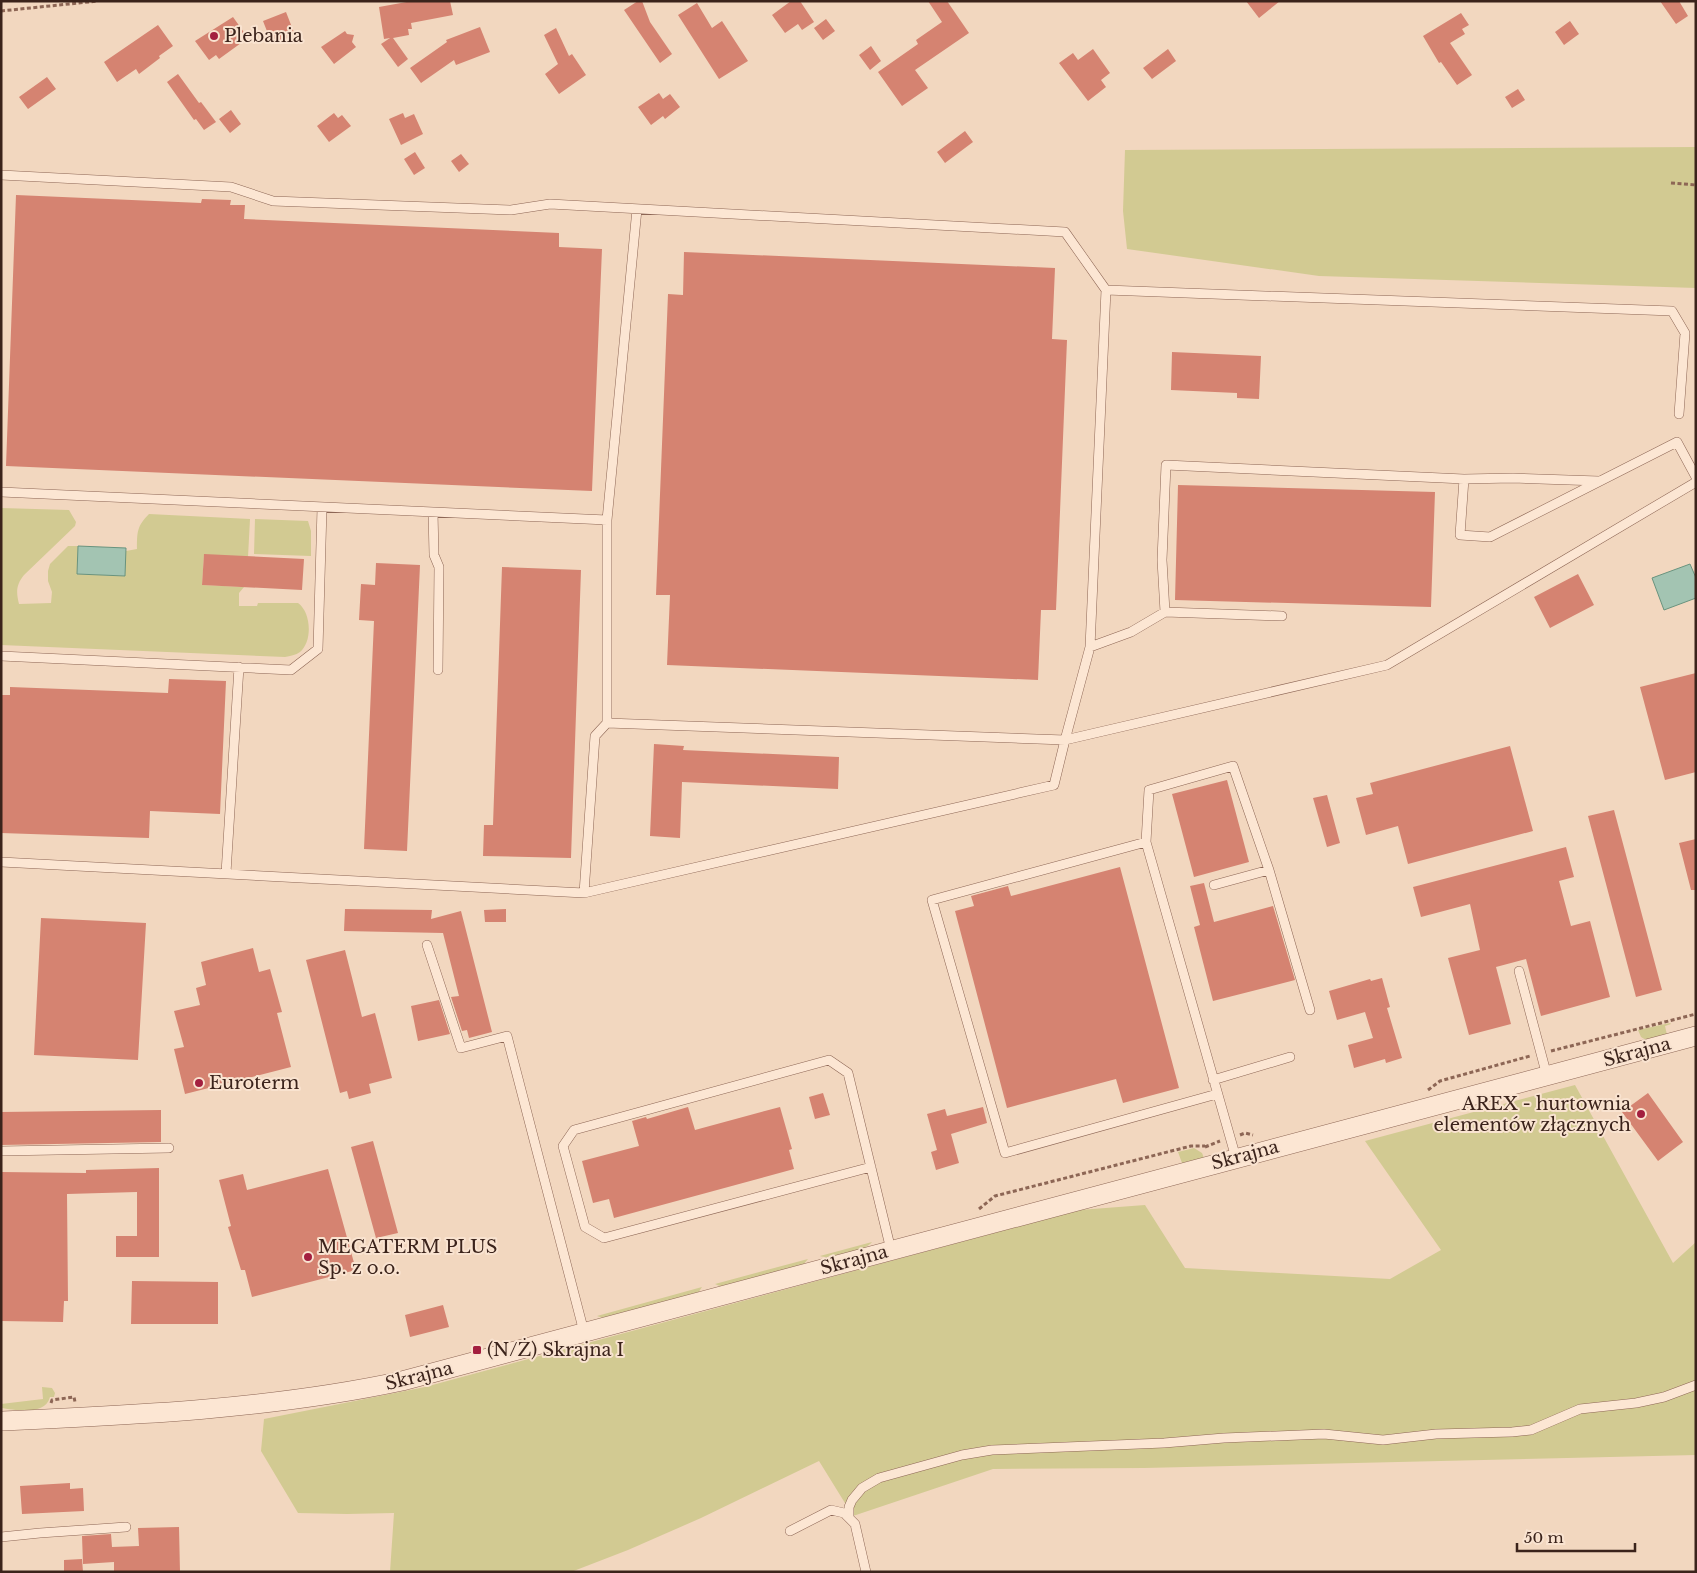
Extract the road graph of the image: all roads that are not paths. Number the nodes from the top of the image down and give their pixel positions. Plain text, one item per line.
1 (1, 175) edge
2 (637, 209) junction
3 (1106, 290) junction
4 (1679, 414) dead end
5 (1696, 477) edge
6 (1464, 479) junction
7 (1600, 481) junction
8 (1696, 482) edge
9 (1, 492) edge
10 (322, 508) junction
11 (433, 512) junction
12 (607, 520) junction
13 (1165, 612) junction
14 (1282, 616) dead end
15 (1090, 647) junction
16 (1, 656) edge
17 (239, 667) junction
18 (438, 670) dead end
19 (607, 723) junction
20 (1065, 740) junction
21 (1146, 842) junction
22 (1, 862) edge
23 (1269, 870) junction
24 (226, 873) junction
25 (1214, 885) dead end
26 (584, 893) junction
27 (427, 945) dead end
28 (1519, 971) dead end
29 (1310, 1010) dead end
30 (1696, 1036) edge
31 (1290, 1057) dead end
32 (1547, 1076) junction
33 (1213, 1080) junction
34 (1217, 1094) junction
35 (169, 1148) dead end
36 (1, 1151) edge
37 (1236, 1158) junction
38 (871, 1167) junction
39 (891, 1250) junction
40 (584, 1332) junction
41 (1696, 1385) edge
42 (1, 1421) edge
43 (849, 1518) junction
44 (126, 1527) dead end
45 (790, 1531) dead end
46 (1, 1537) edge
47 (866, 1572) edge

1 - 2 lane
2 - 3 lane
2 - 12 lane
3 - 4 lane
3 - 15 lane
5 - 7 lane
6 - 7 lane
6 - 7 lane
6 - 13 lane
8 - 20 lane
9 - 10 lane
10 - 11 lane
10 - 17 lane
11 - 12 lane
11 - 18 lane
12 - 19 lane
13 - 14 lane
13 - 15 lane
15 - 20 lane
16 - 17 lane
17 - 24 lane
19 - 20 lane
19 - 26 lane
20 - 26 lane
21 - 23 lane
21 - 33 lane
21 - 34 lane
22 - 24 lane
23 - 25 lane
23 - 29 lane
24 - 26 lane
27 - 40 lane
28 - 32 lane
30 - 32 street, Skrajna
31 - 33 lane
32 - 37 street, Skrajna
33 - 34 lane
34 - 37 lane
35 - 36 lane
37 - 39 street, Skrajna
38 - 38 lane
38 - 39 lane
39 - 40 street, Skrajna
40 - 42 street, Skrajna
41 - 43 lane
43 - 45 lane
43 - 47 lane
44 - 46 lane

